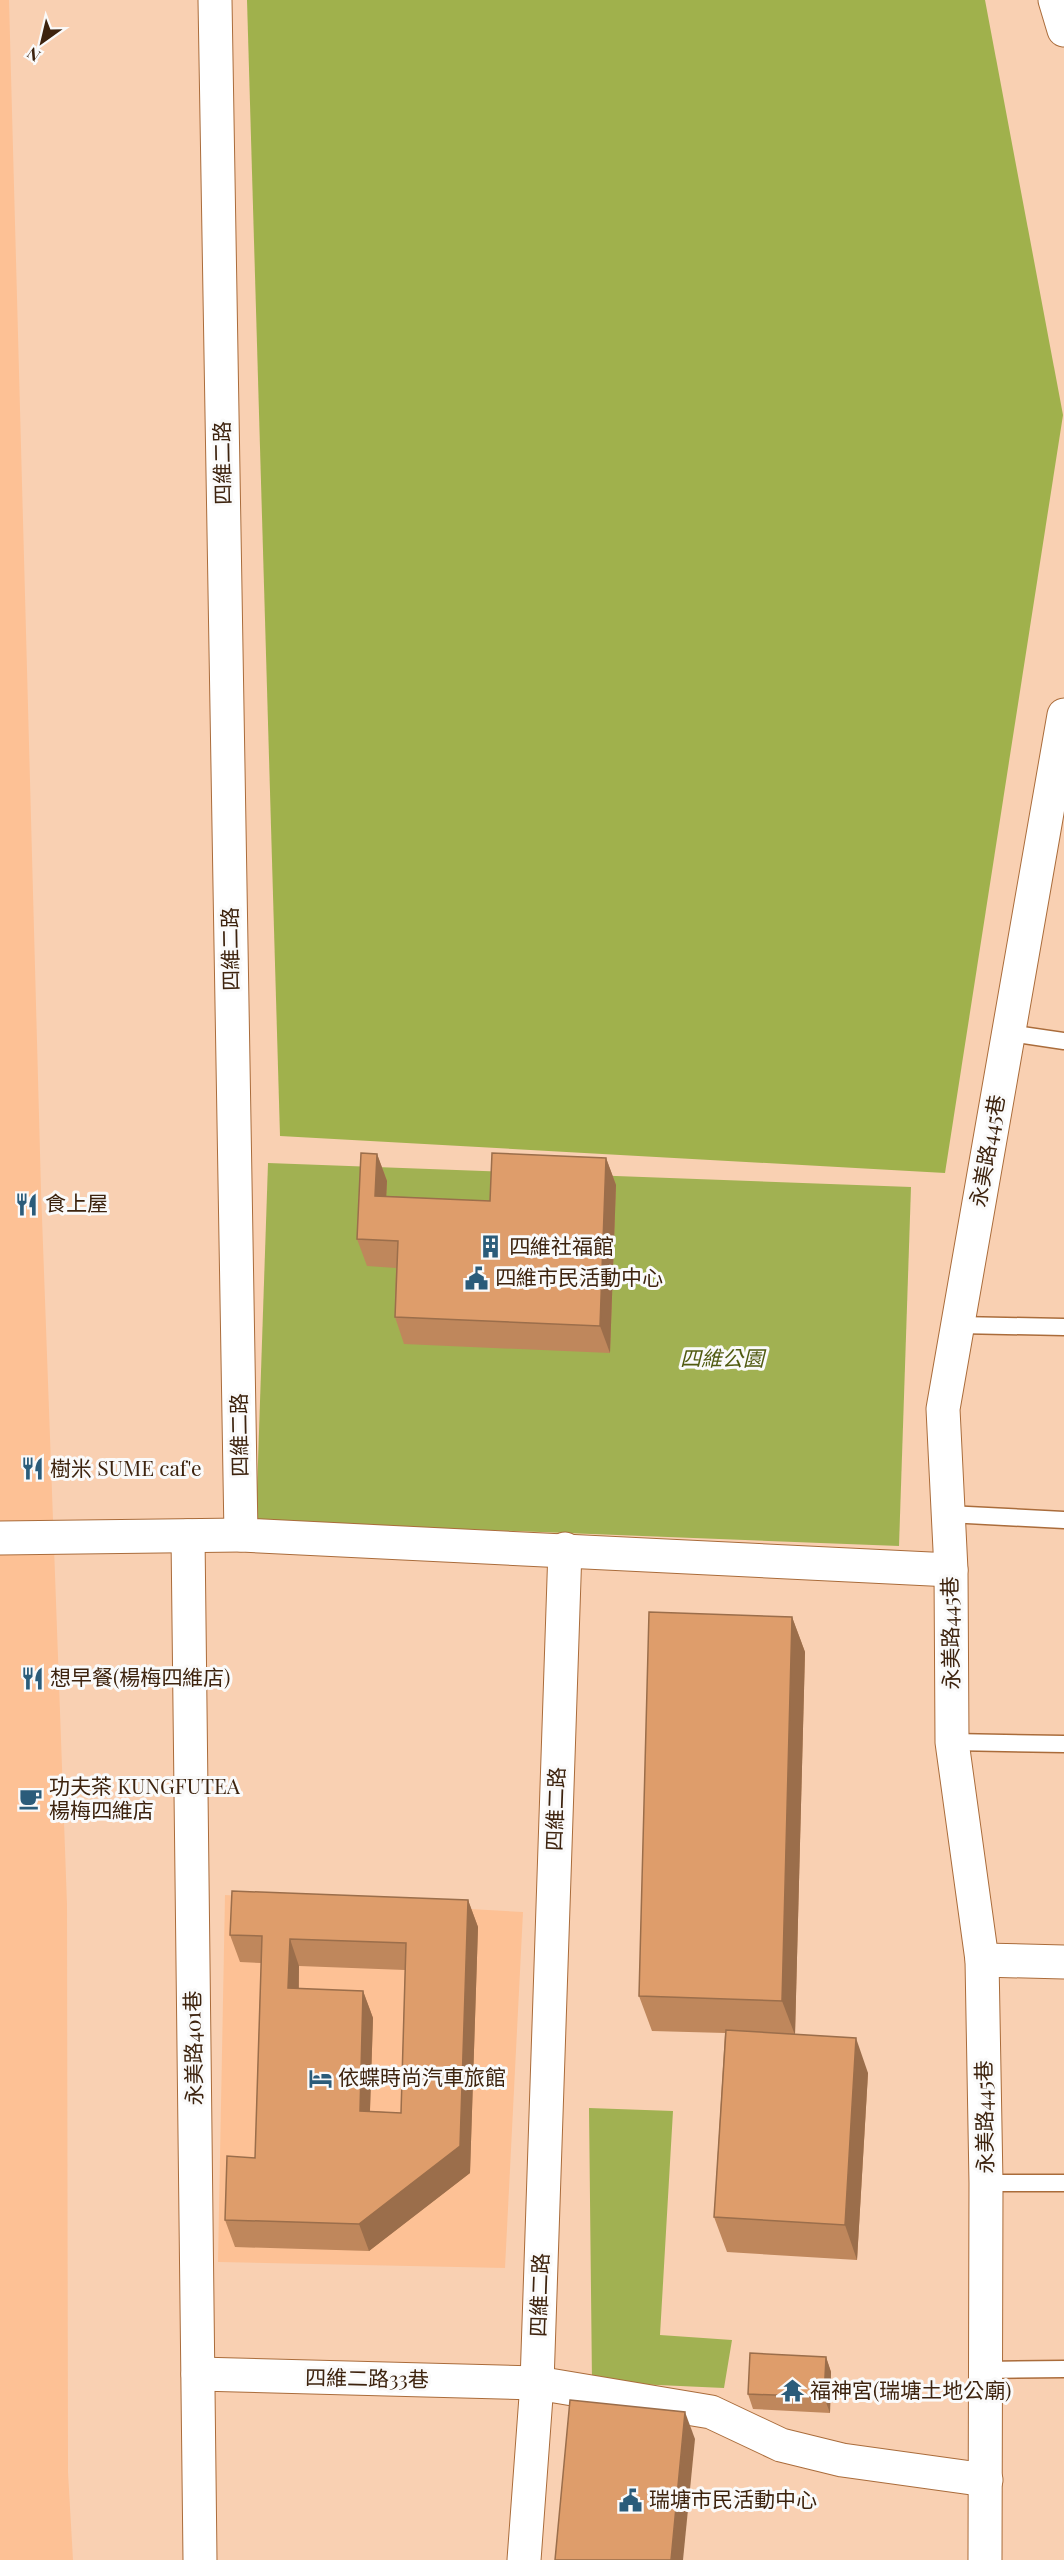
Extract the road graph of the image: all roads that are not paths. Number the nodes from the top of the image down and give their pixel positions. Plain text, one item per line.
1 (215, 0) edge
2 (1055, 0) edge
3 (1064, 30) edge
4 (1064, 714) edge
5 (1056, 809) edge
6 (1009, 1032) junction
7 (1064, 1041) edge
8 (958, 1325) junction
9 (1064, 1327) edge
10 (948, 1514) junction
11 (1064, 1520) edge
12 (241, 1535) junction
13 (188, 1536) junction
14 (0, 1538) edge
15 (565, 1549) junction
16 (951, 1570) junction
17 (952, 1742) junction
18 (1064, 1744) edge
19 (982, 1960) junction
20 (1064, 1962) edge
21 (986, 2183) junction
22 (1064, 2183) edge
23 (1064, 2369) edge
24 (984, 2370) junction
25 (198, 2374) junction
26 (537, 2383) junction
27 (986, 2480) junction
28 (200, 2560) edge
29 (524, 2560) edge
30 (985, 2560) edge

1 - 12 street, 四維二路
2 - 3 street
4 - 5 street, 永美路445巷
5 - 6 street, 永美路445巷
6 - 7 lane
6 - 8 street, 永美路445巷
8 - 9 lane
8 - 10 street, 永美路445巷
10 - 11 lane
10 - 16 street, 永美路445巷
12 - 13 street
12 - 15 street
13 - 14 street
13 - 25 street, 永美路401巷
15 - 16 street
15 - 26 street, 四維二路
16 - 17 street, 永美路445巷
17 - 18 lane
17 - 19 street, 永美路445巷
19 - 20 street
19 - 21 street, 永美路445巷
21 - 22 lane
21 - 24 street, 永美路445巷
23 - 24 lane
24 - 27 street, 永美路445巷
25 - 26 street, 四維二路33巷
25 - 28 street, 永美路401巷
26 - 27 street, 四維二路33巷
26 - 29 street, 四維二路
27 - 30 street, 永美路445巷

